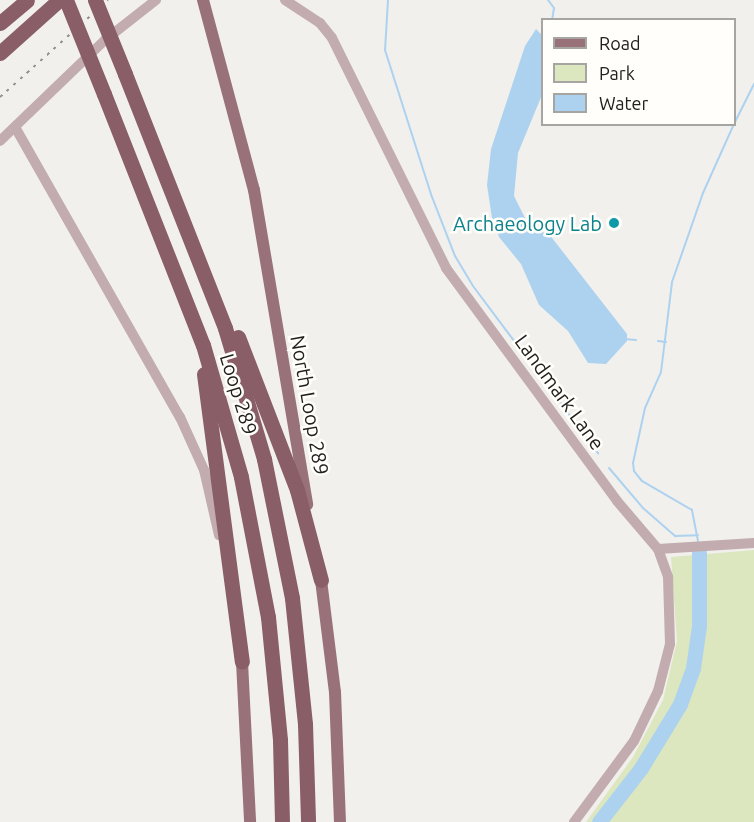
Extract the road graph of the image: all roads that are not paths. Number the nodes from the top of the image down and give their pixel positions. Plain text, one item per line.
1 (27, 0) edge
2 (59, 0) edge
3 (66, 0) edge
4 (95, 0) edge
5 (156, 0) edge
6 (203, 0) edge
7 (285, 0) edge
8 (0, 23) edge
9 (0, 53) edge
10 (15, 127) junction
11 (0, 141) edge
12 (187, 227) junction
13 (186, 298) junction
14 (754, 543) edge
15 (658, 549) junction
16 (321, 580) junction
17 (242, 662) junction
18 (250, 822) edge
19 (282, 822) edge
20 (308, 822) edge
21 (340, 822) edge
22 (574, 822) edge

1 - 8 highway
2 - 9 highway
3 - 13 highway, Loop 289, bridge
4 - 12 highway, Loop 289, bridge
5 - 10 street
6 - 16 main road, North Loop 289
7 - 15 street, Landmark Lane
10 - 11 street
10 - 17 street
12 - 16 highway
12 - 20 highway, Loop 289
13 - 17 highway
13 - 19 highway, Loop 289
14 - 15 street
15 - 22 street, Landmark Lane
16 - 21 main road, North Loop 289
17 - 18 main road

